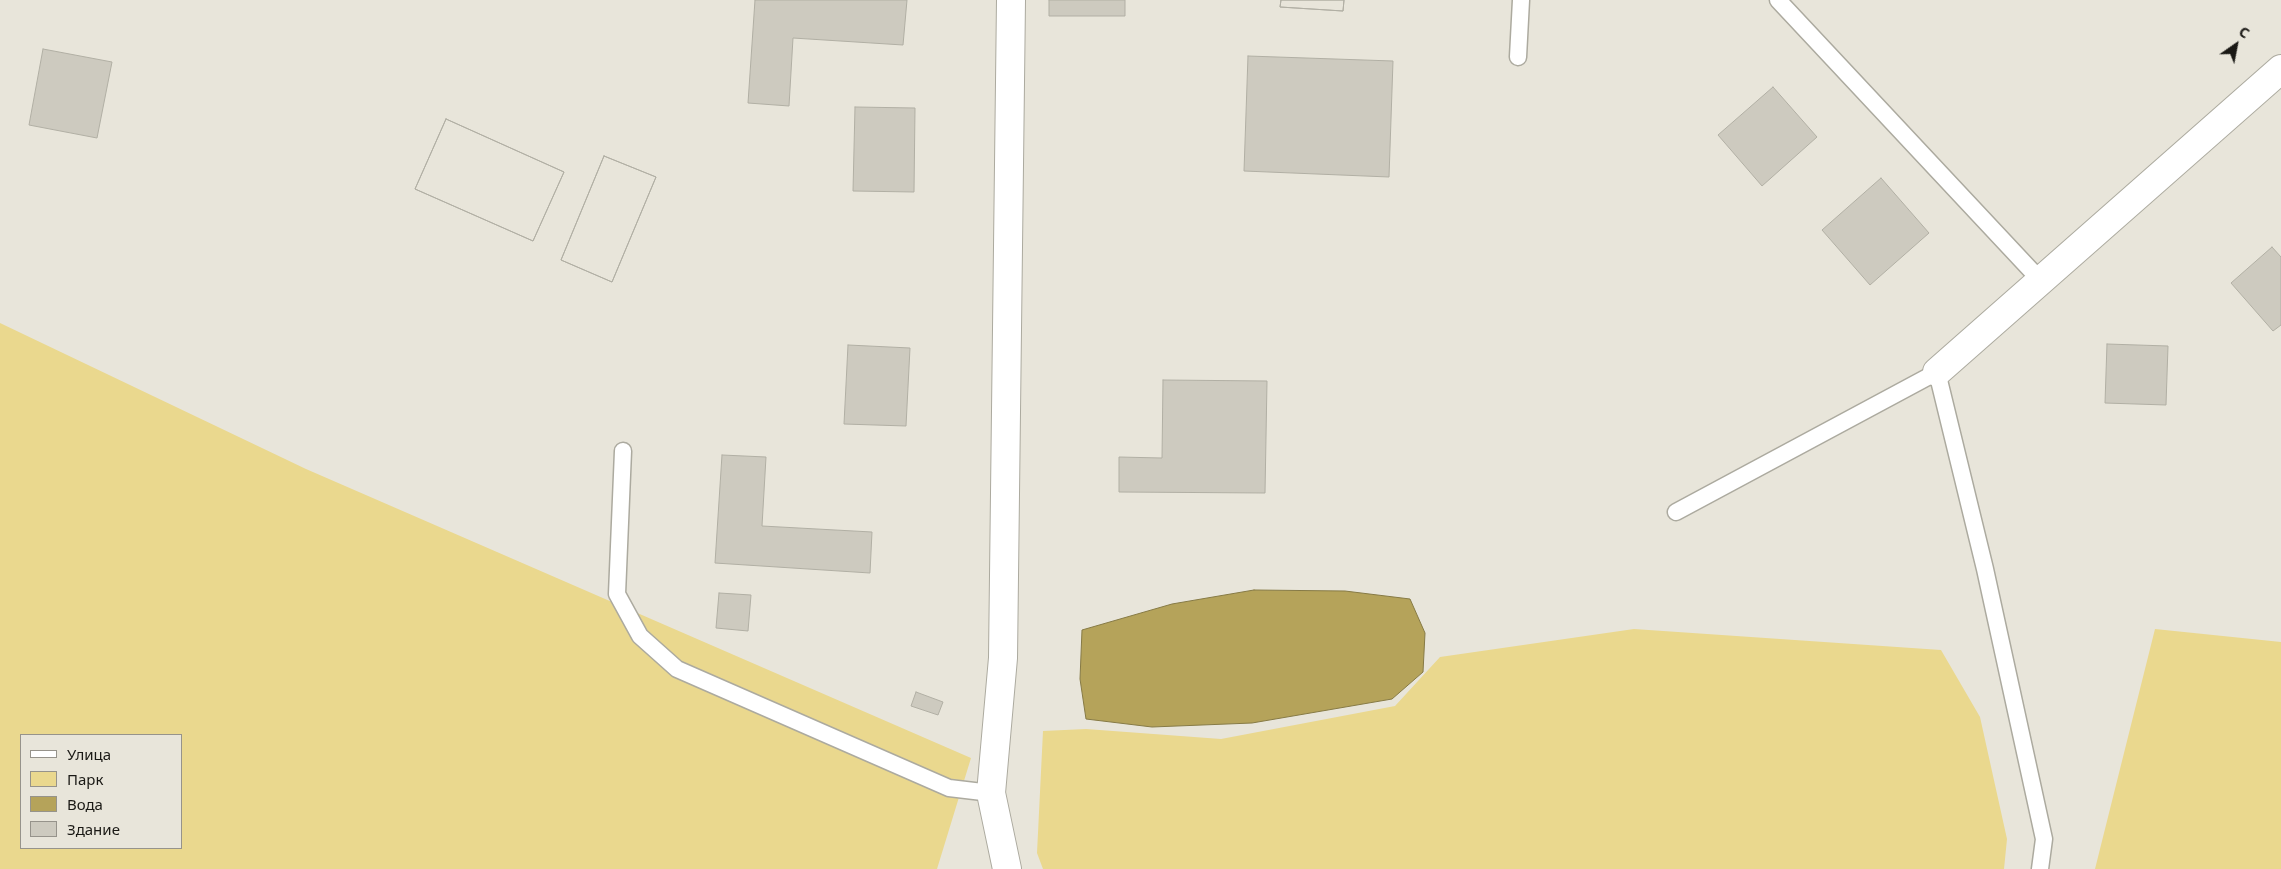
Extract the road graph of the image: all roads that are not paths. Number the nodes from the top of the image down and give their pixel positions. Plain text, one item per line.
1 (1011, 0) edge
2 (1521, 0) edge
3 (1778, 0) edge
4 (1518, 57) dead end
5 (2281, 69) edge
6 (2042, 282) junction
7 (1937, 372) junction
8 (623, 451) dead end
9 (1676, 512) dead end
10 (991, 793) junction
11 (1007, 869) edge
12 (2040, 869) edge

1 - 10 street
2 - 4 lane
3 - 6 lane
5 - 6 street
6 - 7 street
7 - 9 lane
7 - 12 lane
8 - 10 lane
10 - 11 street

